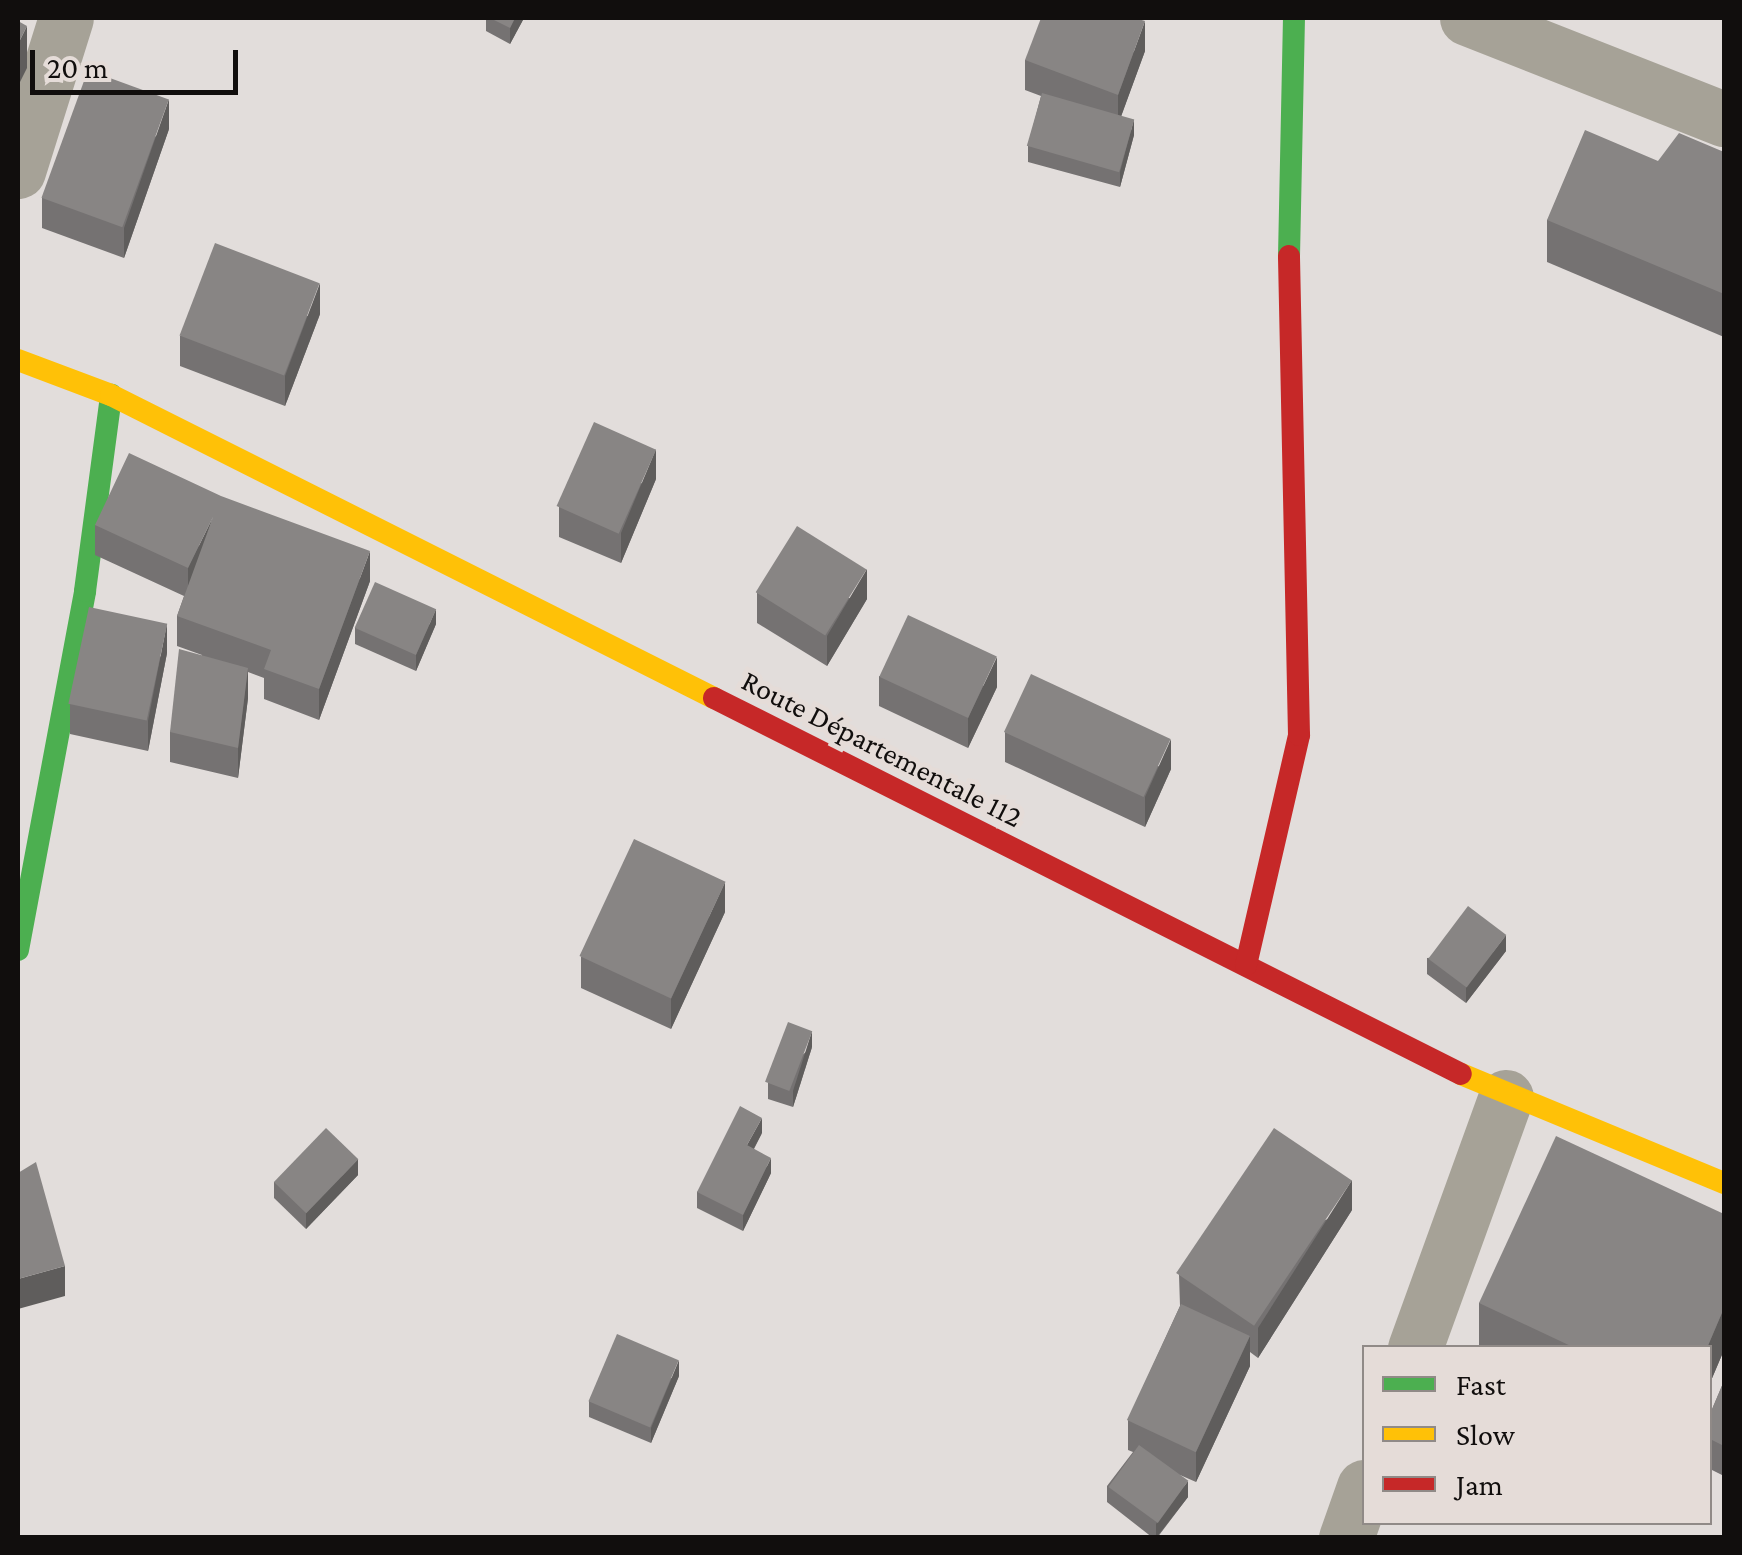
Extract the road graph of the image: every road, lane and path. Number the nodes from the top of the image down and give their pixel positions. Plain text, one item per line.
1 (66, 18) edge
2 (1294, 18) edge
3 (1467, 18) edge
4 (1724, 119) edge
5 (18, 171) edge
6 (18, 360) edge
7 (111, 395) junction
8 (18, 950) edge
9 (1246, 965) junction
10 (1506, 1097) junction
11 (1724, 1183) edge
12 (1416, 1345) edge
13 (1362, 1494) edge
14 (1346, 1538) edge

1 - 5 street
2 - 9 main road
3 - 4 street
6 - 7 main road, Route Départementale 112
7 - 8 main road
7 - 9 main road, Route Départementale 112
9 - 10 main road, Route Départementale 112
10 - 11 main road, Route Départementale 112
10 - 12 street
13 - 14 street

